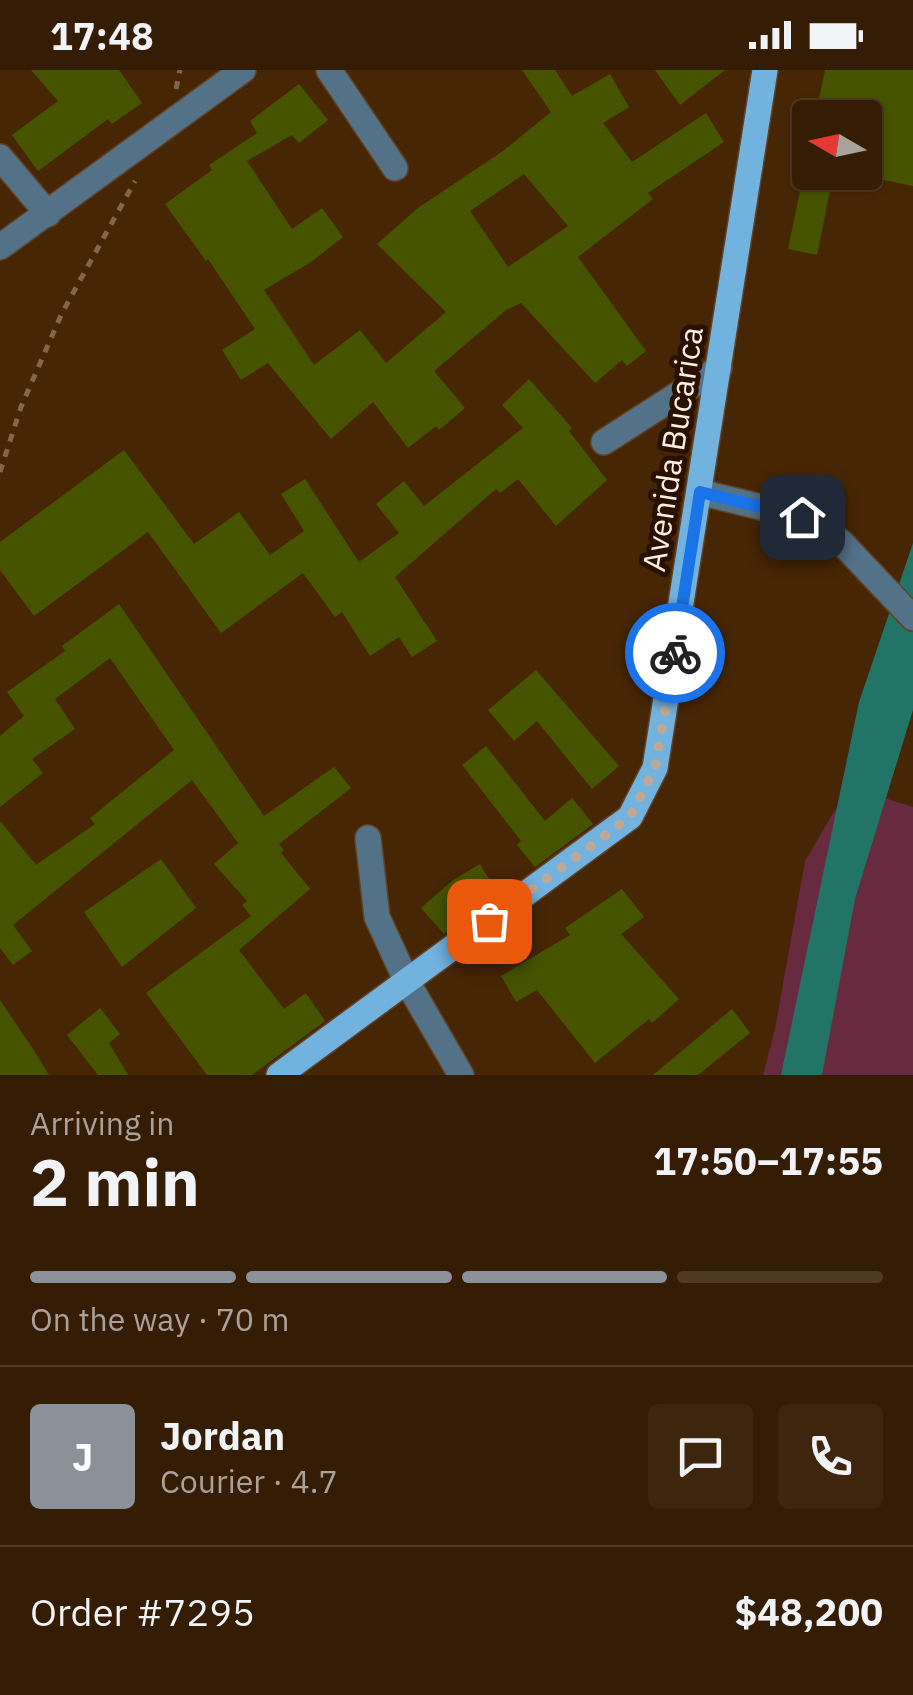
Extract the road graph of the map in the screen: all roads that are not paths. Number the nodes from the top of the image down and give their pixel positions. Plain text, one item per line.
1 (243, 70) edge
2 (329, 70) edge
3 (766, 70) edge
4 (0, 157) edge
5 (396, 168) dead end
6 (48, 214) junction
7 (0, 247) edge
8 (718, 368) junction
9 (604, 442) dead end
10 (700, 492) junction
11 (913, 618) edge
12 (368, 838) dead end
13 (406, 980) junction
14 (278, 1075) edge
15 (461, 1075) edge

1 - 6 street
2 - 5 street
3 - 8 main road, Avenida Bucarica
4 - 6 street
6 - 7 street
8 - 9 street
8 - 10 main road, Avenida Bucarica
10 - 11 street
10 - 13 main road, Avenida Bucarica
12 - 13 street
13 - 14 main road, Avenida Bucarica
13 - 15 street

